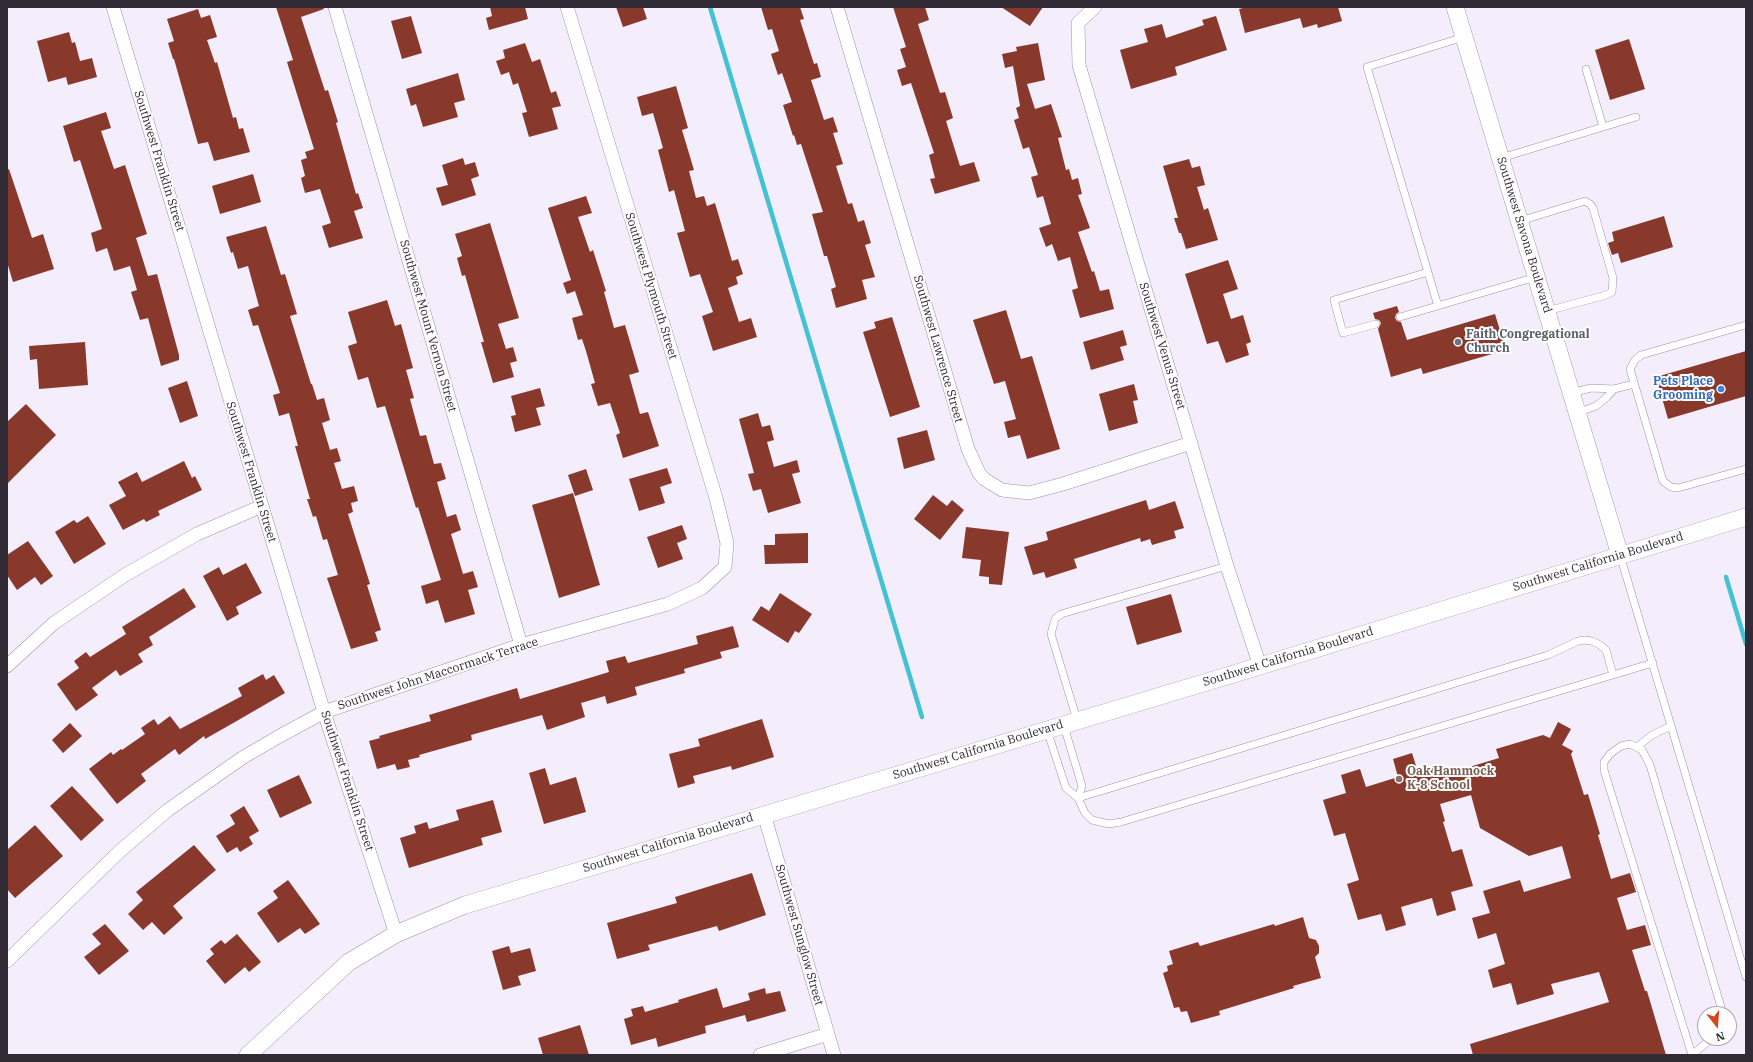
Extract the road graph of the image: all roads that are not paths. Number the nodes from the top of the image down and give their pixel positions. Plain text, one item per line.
1 (113, 7) edge
2 (335, 7) edge
3 (567, 7) edge
4 (838, 7) edge
5 (1095, 7) edge
6 (1455, 7) edge
7 (1464, 36) junction
8 (1586, 69) dead end
9 (1636, 117) dead end
10 (1603, 127) junction
11 (1500, 158) junction
12 (1520, 221) junction
13 (1428, 272) junction
14 (1536, 277) junction
15 (1438, 306) junction
16 (1547, 311) junction
17 (1400, 317) dead end
18 (1376, 324) dead end
19 (1746, 325) edge
20 (1634, 384) junction
21 (1614, 389) junction
22 (1571, 393) junction
23 (1577, 413) junction
24 (1191, 443) junction
25 (1746, 469) edge
26 (262, 506) junction
27 (1746, 517) edge
28 (1620, 554) junction
29 (1227, 566) junction
30 (725, 567) joint
31 (521, 645) junction
32 (1653, 663) junction
33 (7, 666) edge
34 (1260, 666) junction
35 (1613, 675) junction
36 (324, 712) junction
37 (1070, 722) junction
38 (1671, 726) junction
39 (1047, 729) junction
40 (1637, 747) junction
41 (1078, 798) junction
42 (764, 814) junction
43 (396, 934) junction
44 (7, 961) edge
45 (1746, 977) edge
46 (1721, 1006) edge
47 (828, 1034) junction
48 (1703, 1046) edge
49 (248, 1055) edge
50 (760, 1055) edge
51 (834, 1055) edge
52 (1692, 1055) edge

1 - 26 street, Southwest Franklin Street
2 - 31 street, Southwest Mount Vernon Street
3 - 30 street, Southwest Plymouth Street
4 - 24 street, Southwest Lawrence Street
5 - 24 street, Southwest Venus Street
6 - 7 street, Southwest Savona Boulevard
7 - 11 street, Southwest Savona Boulevard
7 - 13 lane
8 - 10 lane
9 - 10 lane
10 - 11 lane
11 - 12 street, Southwest Savona Boulevard
12 - 14 street, Southwest Savona Boulevard
12 - 16 lane
13 - 15 lane
13 - 18 lane
14 - 15 lane
14 - 16 street, Southwest Savona Boulevard
15 - 17 lane
16 - 22 street, Southwest Savona Boulevard
19 - 20 lane
20 - 21 lane
20 - 25 lane
21 - 22 lane
21 - 23 lane
22 - 23 street, Southwest Savona Boulevard
23 - 28 street, Southwest Savona Boulevard
24 - 29 street, Southwest Venus Street
26 - 33 street
26 - 36 street, Southwest Franklin Street
27 - 28 street, Southwest California Boulevard
28 - 32 lane
28 - 34 street, Southwest California Boulevard
29 - 34 street, Southwest Venus Street
29 - 37 lane
30 - 31 street, Southwest John Maccormack Terrace
31 - 36 street, Southwest John Maccormack Terrace
32 - 35 lane
32 - 38 lane
34 - 37 street, Southwest California Boulevard
35 - 41 lane
35 - 41 lane
36 - 43 street, Southwest Franklin Street
36 - 44 street, Southwest John Maccormack Terrace
37 - 39 street, Southwest California Boulevard
37 - 41 lane
38 - 40 lane
38 - 45 lane
39 - 41 lane
39 - 42 street, Southwest California Boulevard
40 - 46 lane
40 - 52 lane
42 - 43 street, Southwest California Boulevard
42 - 47 street, Southwest Sunglow Street
43 - 49 street, Southwest California Boulevard
47 - 50 street
47 - 51 street, Southwest Sunglow Street
48 - 52 lane

